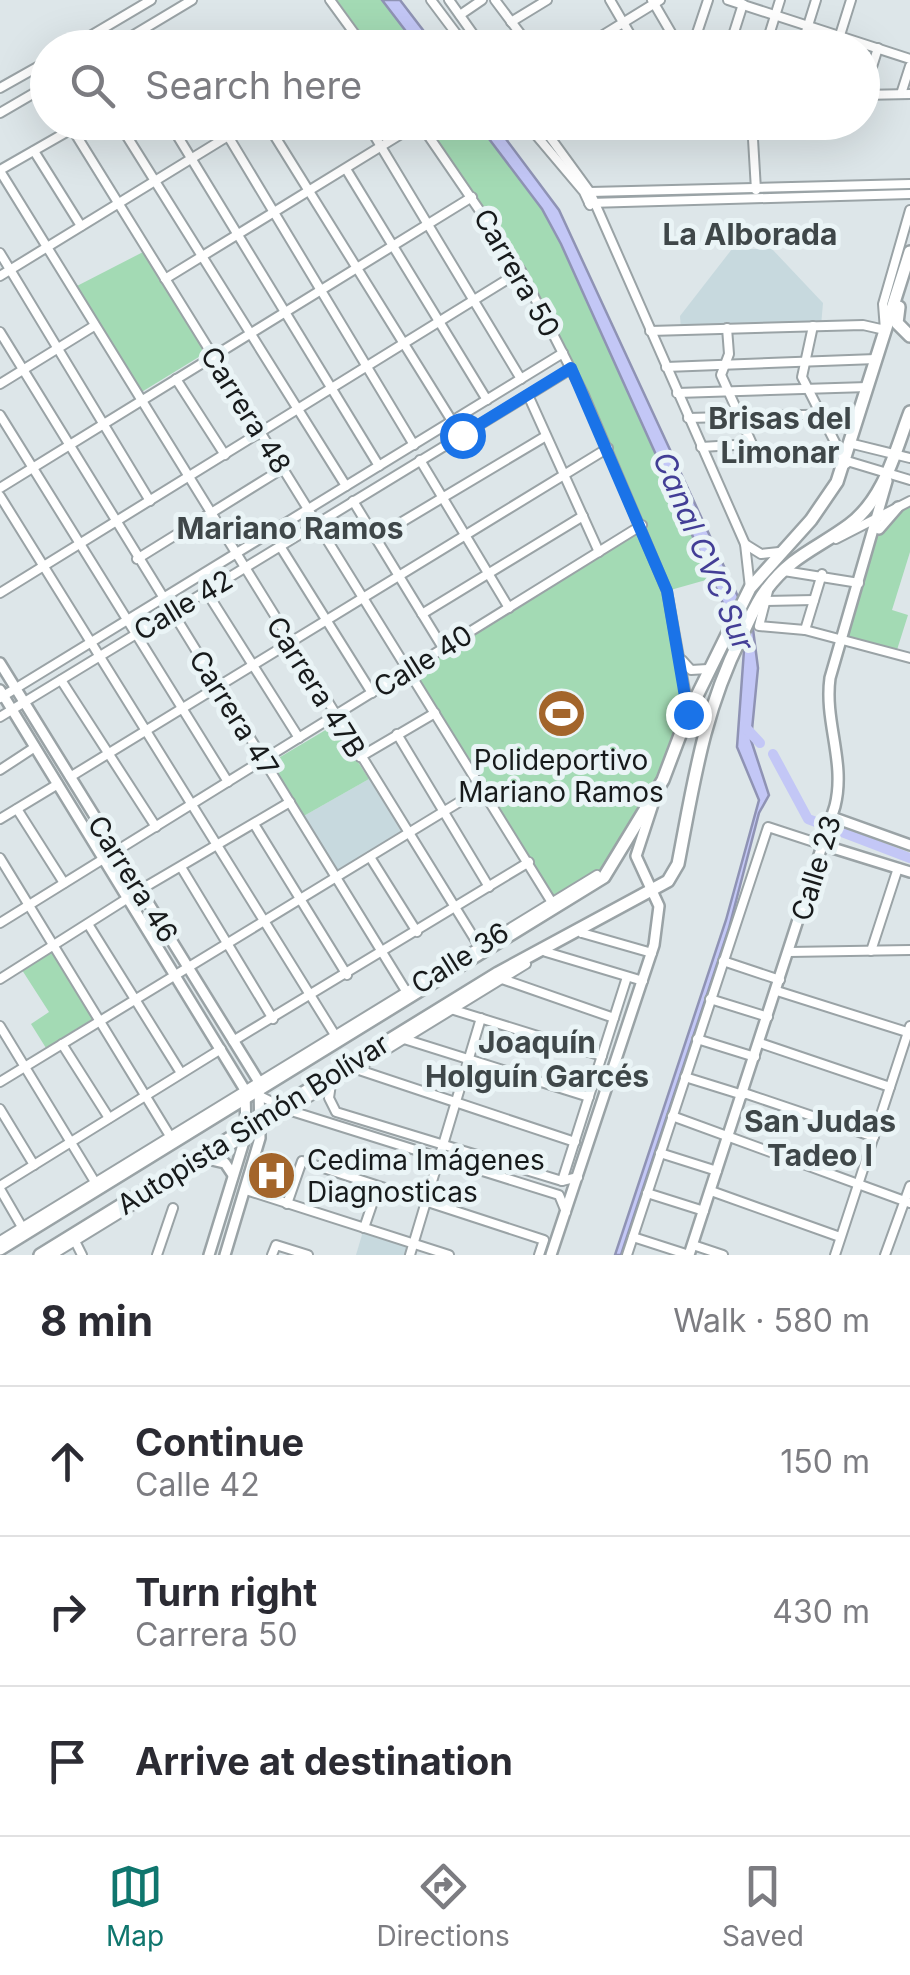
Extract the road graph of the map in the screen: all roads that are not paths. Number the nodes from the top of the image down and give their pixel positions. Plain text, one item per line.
1 (151, 0) edge
2 (192, 0) edge
3 (330, 0) edge
4 (431, 0) edge
5 (448, 0) edge
6 (482, 0) edge
7 (495, 0) edge
8 (547, 0) edge
9 (610, 0) edge
10 (708, 0) edge
11 (728, 0) edge
12 (780, 0) edge
13 (816, 0) edge
14 (850, 0) edge
15 (655, 1) edge
16 (743, 2) edge
17 (139, 3) edge
18 (460, 16) junction
19 (775, 16) junction
20 (511, 22) junction
21 (623, 22) junction
22 (808, 26) junction
23 (98, 30) edge
24 (142, 30) edge
25 (352, 30) edge
26 (454, 30) edge
27 (470, 30) edge
28 (517, 30) edge
29 (611, 30) edge
30 (628, 30) edge
31 (670, 30) edge
32 (698, 30) edge
33 (734, 30) edge
34 (771, 30) edge
35 (807, 30) edge
36 (820, 30) edge
37 (841, 30) edge
38 (880, 49) edge
39 (910, 63) edge
40 (30, 71) edge
41 (0, 74) edge
42 (3, 87) edge
43 (880, 94) edge
44 (906, 94) edge
45 (30, 96) edge
46 (0, 113) edge
47 (50, 140) edge
48 (79, 140) edge
49 (129, 140) edge
50 (180, 140) edge
51 (222, 140) edge
52 (230, 140) edge
53 (277, 140) edge
54 (376, 140) edge
55 (391, 140) edge
56 (431, 140) edge
57 (542, 140) edge
58 (551, 140) edge
59 (753, 140) edge
60 (380, 147) junction
61 (34, 151) junction
62 (191, 159) junction
63 (346, 168) junction
64 (0, 170) edge
65 (154, 182) junction
66 (910, 184) edge
67 (770, 188) junction
68 (756, 189) junction
69 (310, 192) junction
70 (587, 192) junction
71 (910, 194) edge
72 (472, 196) junction
73 (773, 199) junction
74 (756, 200) junction
75 (118, 203) junction
76 (592, 203) junction
77 (910, 210) edge
78 (274, 214) junction
79 (427, 224) junction
80 (81, 226) junction
81 (238, 235) junction
82 (393, 245) junction
83 (46, 247) junction
84 (910, 252) edge
85 (0, 253) edge
86 (203, 257) junction
87 (910, 265) edge
88 (357, 268) junction
89 (10, 269) junction
90 (521, 272) junction
91 (0, 276) edge
92 (165, 279) junction
93 (320, 290) junction
94 (474, 302) junction
95 (285, 312) junction
96 (440, 322) junction
97 (94, 326) junction
98 (813, 326) junction
99 (727, 328) junction
100 (885, 330) junction
101 (650, 331) junction
102 (0, 332) edge
103 (251, 333) junction
104 (910, 336) edge
105 (404, 344) junction
106 (58, 348) junction
107 (563, 354) junction
108 (213, 356) junction
109 (877, 359) junction
110 (806, 362) junction
111 (726, 365) junction
112 (666, 367) junction
113 (367, 368) junction
114 (571, 368) junction
115 (22, 370) junction
116 (176, 379) junction
117 (521, 379) junction
118 (0, 384) edge
119 (869, 387) junction
120 (807, 388) junction
121 (332, 389) junction
122 (728, 392) junction
123 (677, 393) junction
124 (528, 395) junction
125 (488, 400) junction
126 (140, 401) junction
127 (299, 409) junction
128 (910, 412) edge
129 (819, 414) junction
130 (844, 414) dead end
131 (0, 415) edge
132 (740, 416) junction
133 (688, 418) junction
134 (452, 421) junction
135 (104, 424) junction
136 (260, 433) junction
137 (546, 436) junction
138 (853, 444) junction
139 (414, 445) junction
140 (68, 446) junction
141 (701, 446) junction
142 (608, 448) junction
143 (895, 454) junction
144 (225, 455) junction
145 (910, 458) edge
146 (420, 460) junction
147 (846, 462) junction
148 (379, 466) junction
149 (32, 468) junction
150 (282, 469) junction
151 (888, 473) junction
152 (564, 475) junction
153 (186, 478) junction
154 (910, 480) edge
155 (346, 486) junction
156 (0, 488) edge
157 (0, 496) edge
158 (443, 498) junction
159 (910, 500) edge
160 (150, 501) junction
161 (353, 502) junction
162 (898, 507) junction
163 (308, 510) junction
164 (209, 514) junction
165 (582, 516) junction
166 (879, 518) junction
167 (115, 522) junction
168 (316, 524) junction
169 (642, 526) junction
170 (465, 535) junction
171 (874, 536) junction
172 (376, 538) junction
173 (745, 544) junction
174 (79, 545) junction
175 (280, 546) junction
176 (808, 547) junction
177 (599, 552) junction
178 (779, 552) junction
179 (234, 555) junction
180 (137, 559) junction
181 (43, 567) junction
182 (242, 569) junction
183 (784, 571) junction
184 (488, 574) junction
185 (822, 574) junction
186 (0, 576) edge
187 (399, 576) junction
188 (860, 582) junction
189 (4, 591) edge
190 (206, 591) junction
191 (748, 592) junction
192 (362, 598) junction
193 (161, 600) junction
194 (814, 600) junction
195 (761, 604) junction
196 (509, 608) junction
197 (170, 613) junction
198 (422, 614) junction
199 (326, 620) junction
200 (125, 622) junction
201 (805, 630) junction
202 (134, 635) junction
203 (841, 638) junction
204 (288, 643) junction
205 (89, 644) junction
206 (444, 648) junction
207 (98, 657) junction
208 (681, 657) junction
209 (910, 658) edge
210 (0, 663) edge
211 (253, 665) junction
212 (712, 666) junction
213 (407, 671) junction
214 (61, 680) junction
215 (220, 686) junction
216 (16, 689) junction
217 (372, 693) junction
218 (1, 695) edge
219 (24, 702) junction
220 (182, 708) junction
221 (12, 710) junction
222 (435, 713) junction
223 (688, 714) junction
224 (0, 717) edge
225 (333, 717) junction
226 (145, 731) junction
227 (398, 734) junction
228 (299, 738) junction
229 (35, 747) junction
230 (110, 752) junction
231 (360, 758) junction
232 (264, 760) junction
233 (0, 770) edge
234 (70, 777) junction
235 (663, 780) junction
236 (228, 782) junction
237 (58, 784) junction
238 (484, 787) junction
239 (290, 802) junction
240 (192, 804) junction
241 (17, 809) junction
242 (444, 812) junction
243 (831, 819) junction
244 (0, 820) edge
245 (254, 824) junction
246 (156, 827) junction
247 (408, 834) junction
248 (824, 842) junction
249 (217, 845) junction
250 (910, 845) edge
251 (116, 851) junction
252 (0, 858) edge
253 (370, 858) junction
254 (104, 859) junction
255 (529, 862) junction
256 (614, 864) junction
257 (182, 867) junction
258 (898, 868) junction
259 (910, 872) edge
260 (334, 880) junction
261 (64, 883) junction
262 (655, 885) junction
263 (490, 887) junction
264 (140, 890) junction
265 (128, 898) junction
266 (301, 900) junction
267 (552, 901) junction
268 (28, 906) junction
269 (454, 909) junction
270 (612, 915) junction
271 (265, 922) junction
272 (0, 923) edge
273 (88, 924) junction
274 (417, 932) junction
275 (582, 933) junction
276 (228, 944) junction
277 (54, 946) junction
278 (479, 946) junction
279 (910, 950) edge
280 (871, 951) junction
281 (546, 952) junction
282 (789, 952) junction
283 (652, 953) junction
284 (382, 954) junction
285 (722, 961) junction
286 (189, 968) junction
287 (347, 975) junction
288 (176, 976) junction
289 (627, 977) junction
290 (502, 978) junction
291 (0, 979) edge
292 (643, 982) junction
293 (779, 986) junction
294 (406, 991) junction
295 (312, 997) junction
296 (710, 999) junction
297 (136, 1000) junction
298 (452, 1009) junction
299 (768, 1017) junction
300 (482, 1018) junction
301 (614, 1018) junction
302 (273, 1019) junction
303 (101, 1022) junction
304 (0, 1026) edge
305 (909, 1031) edge
306 (336, 1035) junction
307 (404, 1039) junction
308 (697, 1039) junction
309 (234, 1041) junction
310 (760, 1042) junction
311 (62, 1044) junction
312 (220, 1049) junction
313 (377, 1051) junction
314 (310, 1055) junction
315 (602, 1056) junction
316 (756, 1057) junction
317 (469, 1060) junction
318 (24, 1066) junction
319 (355, 1069) junction
320 (181, 1073) junction
321 (685, 1078) junction
322 (0, 1082) edge
323 (331, 1084) junction
324 (890, 1088) junction
325 (254, 1091) junction
326 (743, 1094) junction
327 (145, 1096) junction
328 (589, 1098) junction
329 (457, 1100) junction
330 (284, 1108) junction
331 (0, 1109) edge
332 (672, 1116) junction
333 (109, 1118) junction
334 (261, 1123) junction
335 (246, 1131) junction
336 (170, 1136) junction
337 (729, 1137) junction
338 (874, 1137) junction
339 (72, 1141) junction
340 (575, 1142) junction
341 (444, 1146) junction
342 (660, 1153) junction
343 (440, 1157) junction
344 (208, 1159) junction
345 (34, 1165) junction
346 (717, 1172) junction
347 (580, 1174) junction
348 (234, 1177) junction
349 (95, 1182) junction
350 (562, 1182) junction
351 (858, 1184) junction
352 (910, 1186) edge
353 (0, 1187) edge
354 (378, 1187) junction
355 (246, 1190) junction
356 (710, 1192) junction
357 (648, 1193) junction
358 (907, 1201) edge
359 (427, 1202) junction
360 (287, 1204) junction
361 (174, 1208) dead end
362 (566, 1212) junction
363 (704, 1212) junction
364 (22, 1227) junction
365 (364, 1228) junction
366 (633, 1237) junction
367 (840, 1237) junction
368 (0, 1241) edge
369 (75, 1241) junction
370 (413, 1244) junction
371 (0, 1248) edge
372 (691, 1250) edge
373 (40, 1255) edge
374 (52, 1255) edge
375 (82, 1255) edge
376 (157, 1255) edge
377 (208, 1255) edge
378 (225, 1255) edge
379 (272, 1255) edge
380 (308, 1255) edge
381 (410, 1255) edge
382 (450, 1255) edge
383 (539, 1255) edge
384 (551, 1255) edge
385 (627, 1255) edge
386 (723, 1255) edge
387 (835, 1255) edge
388 (885, 1255) edge

1 - 17 street
2 - 24 street
3 - 25 street
4 - 26 street
5 - 18 street
6 - 18 street
7 - 20 street
8 - 20 street
9 - 21 street
10 - 32 street
11 - 16 street
12 - 19 street
13 - 22 street
14 - 37 street
15 - 21 street
15 - 31 street
16 - 19 street
16 - 33 street
17 - 23 street
18 - 27 street
19 - 22 street
19 - 34 street
20 - 28 street
21 - 29 street
21 - 30 street
22 - 35 street
22 - 36 street
38 - 39 street
39 - 44 street
40 - 42 street
41 - 42 street
43 - 44 street
45 - 46 street
47 - 61 street
48 - 75 street, Carrera 48
49 - 65 street
50 - 62 street
51 - 62 street
52 - 78 street
53 - 69 street
54 - 60 street
55 - 60 street
56 - 72 street, Carrera 50
57 - 70 street
58 - 70 street
59 - 68 street
60 - 63 street
60 - 79 street
61 - 64 street
61 - 80 street
62 - 65 street
62 - 81 street
63 - 69 street
63 - 82 street
64 - 83 street, Carrera 47B
65 - 75 street
65 - 86 street
66 - 67 street
67 - 68 street
67 - 73 street
68 - 70 street
68 - 74 street
69 - 78 street
69 - 88 street
70 - 76 street
71 - 73 street
72 - 79 street
72 - 90 street, Carrera 50
73 - 74 street
74 - 76 street
75 - 80 street
75 - 92 street, Carrera 48
76 - 101 street
77 - 100 street
78 - 81 street
78 - 93 street
79 - 82 street
79 - 94 street
80 - 83 street
81 - 86 street
81 - 95 street
82 - 88 street
82 - 96 street
83 - 89 street
83 - 97 street, Carrera 47B
84 - 100 highway, Autopista Simón Bolívar
85 - 89 street
86 - 92 street
86 - 103 street
87 - 104 highway
88 - 93 street
88 - 105 street
89 - 91 street
89 - 106 street
90 - 94 street
90 - 107 street, Carrera 50
92 - 108 street, Carrera 48
93 - 95 street
93 - 113 street
94 - 96 street
94 - 117 street
95 - 103 street
95 - 121 street
96 - 105 street
96 - 125 street
97 - 106 street
97 - 126 street, Carrera 47B
98 - 99 street
98 - 100 street
98 - 110 street
99 - 101 street
99 - 111 street
100 - 109 highway, Autopista Simón Bolívar
101 - 112 street
102 - 115 street, Carrera 47
103 - 108 street
103 - 127 street
105 - 113 street
105 - 134 street
106 - 115 street
106 - 135 street
107 - 114 street, Carrera 50
107 - 117 street, Calle 42
108 - 116 street
108 - 136 street, Carrera 48
109 - 110 street
109 - 119 highway, Autopista Simón Bolívar
110 - 111 street
110 - 120 street
111 - 112 street
111 - 122 street
112 - 123 street
113 - 121 street
113 - 139 street
114 - 124 street, Calle 42
114 - 142 street, Carrera 50
115 - 118 street
115 - 140 street, Carrera 47
116 - 126 street
116 - 144 street
117 - 125 street, Calle 42
119 - 120 street
119 - 138 highway, Autopista Simón Bolívar
120 - 122 street
120 - 129 street
121 - 127 street
121 - 148 street
122 - 123 street
122 - 132 street
123 - 133 street
124 - 137 street
124 - 146 street, Calle 42
125 - 134 street, Calle 42
126 - 135 street
126 - 153 street, Carrera 47B
127 - 136 street
127 - 155 street
128 - 143 highway
129 - 130 street
129 - 132 street
129 - 147 street
131 - 149 street
132 - 133 street
132 - 141 street
133 - 141 street
134 - 139 street, Calle 42
135 - 140 street
135 - 160 street
136 - 144 street
136 - 150 street, Carrera 48
137 - 152 street
137 - 158 street
138 - 143 street
138 - 147 highway, Autopista Simón Bolívar
139 - 148 street, Calle 42
140 - 149 street
140 - 167 street, Carrera 47
141 - 173 street
142 - 152 street
142 - 169 street, Carrera 50
143 - 145 street
143 - 151 highway
144 - 153 street
146 - 158 street
146 - 161 street, Calle 42
147 - 151 street
147 - 178 highway, Autopista Simón Bolívar
148 - 155 street, Calle 42
149 - 156 street
149 - 174 street
150 - 163 street, Carrera 48
150 - 164 street
151 - 154 street
151 - 166 main road, Calle 23
151 - 176 highway
152 - 165 street
152 - 170 street
153 - 160 street
153 - 164 street, Carrera 47B
155 - 163 street, Calle 42
157 - 181 street
158 - 170 street
158 - 172 street
159 - 162 street
160 - 167 street
161 - 168 street, Calle 42
161 - 172 street
162 - 166 street
162 - 171 main road
163 - 168 street, Carrera 48
163 - 179 street, Calle 42
164 - 179 street, Carrera 47B
164 - 180 street
165 - 177 street
165 - 184 street
166 - 171 main road, Calle 23
166 - 176 street
167 - 174 street
167 - 180 street, Carrera 47
168 - 175 street, Calle 42
168 - 192 street, Carrera 48
169 - 177 street, Calle 40
169 - 208 street, Carrera 50
170 - 184 street
170 - 187 street
171 - 188 main road, Calle 23
172 - 187 street
173 - 178 street
173 - 191 street
174 - 181 street
174 - 200 street
175 - 182 street, Calle 42
175 - 199 street
176 - 183 highway
177 - 196 street, Calle 40
178 - 191 highway, Autopista Simón Bolívar
179 - 182 street, Carrera 47B
179 - 193 street, Calle 42
180 - 193 street, Carrera 47
181 - 189 street
181 - 205 street
182 - 190 street, Calle 42
182 - 204 street, Carrera 47B
183 - 185 street
183 - 195 highway
184 - 196 street
184 - 198 street
185 - 188 street
185 - 194 street
186 - 189 street
187 - 192 street
187 - 198 street
188 - 203 main road, Calle 23
190 - 197 street, Calle 42
190 - 211 street
191 - 212 highway, Autopista Simón Bolívar
192 - 199 street
192 - 213 street, Carrera 48
193 - 197 street, Carrera 47
193 - 200 street, Calle 42
194 - 195 street
194 - 201 street
195 - 201 street
195 - 262 highway
196 - 206 street, Calle 40
197 - 202 street, Calle 42
197 - 215 street, Carrera 47
198 - 206 street
199 - 204 street
199 - 217 street
200 - 202 street
200 - 205 street, Calle 42
201 - 203 street
202 - 207 street, Calle 42
202 - 220 street
203 - 209 street
203 - 243 main road, Calle 23
204 - 211 street
204 - 225 street, Carrera 47B
205 - 207 street
205 - 216 street, Calle 42
206 - 213 street, Calle 40
207 - 214 street, Calle 42
207 - 226 street
208 - 212 street
208 - 223 street, Carrera 50
210 - 216 main road, Carrera 46
211 - 215 street
211 - 228 street
212 - 223 highway, Autopista Simón Bolívar
213 - 217 street, Calle 40
213 - 222 street, Carrera 48
214 - 219 street, Calle 42
214 - 230 street
215 - 220 street
215 - 232 street, Carrera 47
216 - 218 street, Calle 42
216 - 219 main road, Carrera 46
217 - 225 street, Calle 40
218 - 221 main road, Carrera 46
219 - 221 street, Calle 42
219 - 234 main road, Carrera 46
220 - 226 street
220 - 236 street
221 - 224 street, Calle 42
221 - 229 main road, Carrera 46
222 - 227 street
222 - 238 street, Carrera 48
223 - 235 highway, Autopista Simón Bolívar
225 - 228 street, Calle 40
225 - 231 street, Carrera 47B
226 - 230 street
226 - 240 street
227 - 231 street
227 - 242 street
228 - 232 street, Calle 40
229 - 233 street
229 - 237 main road, Carrera 46
230 - 234 street
230 - 246 street
231 - 247 street, Carrera 47B
232 - 236 street, Calle 40
232 - 239 street, Carrera 47
234 - 251 main road, Carrera 46
235 - 256 highway, Autopista Simón Bolívar
235 - 262 main road
236 - 240 street, Calle 40
237 - 241 street
237 - 254 main road, Carrera 46
238 - 242 street
238 - 255 street, Carrera 48
239 - 245 street
239 - 260 street, Carrera 47
240 - 246 street, Calle 40
240 - 249 street
241 - 244 street
241 - 261 street
242 - 247 street
242 - 263 street
243 - 248 main road, Calle 23
243 - 250 main road
245 - 249 street
245 - 266 street
246 - 251 street, Calle 40
247 - 253 street
247 - 269 street, Carrera 47B
248 - 258 main road
248 - 282 main road, Calle 23
248 - 285 street
249 - 257 street
249 - 271 street
251 - 254 street, Calle 40
251 - 264 main road, Carrera 46
252 - 268 street
253 - 260 street
253 - 274 street
254 - 261 street, Calle 40
254 - 265 main road, Carrera 46
255 - 263 street
255 - 267 street, Carrera 48
256 - 267 street, Calle 36
256 - 314 highway, Autopista Simón Bolívar
257 - 264 street
257 - 276 street
258 - 259 main road
258 - 280 street
260 - 266 street
260 - 284 street, Carrera 47
261 - 268 street, Calle 40
262 - 270 highway, Autopista Simón Bolívar
262 - 283 main road
263 - 269 street
264 - 286 main road, Carrera 46
265 - 273 street
265 - 288 main road, Carrera 46
266 - 271 street
266 - 287 street
267 - 278 street, Calle 36
268 - 272 street, Calle 40
268 - 277 street
269 - 274 street
269 - 278 street, Carrera 47B
270 - 275 street, Calle 36
270 - 313 highway, Autopista Simón Bolívar
271 - 276 street
271 - 295 street
273 - 277 street
273 - 297 street
274 - 284 street
275 - 281 street, Calle 36
275 - 283 street
276 - 286 street
276 - 302 street
277 - 291 street
277 - 303 street
278 - 294 street, Calle 36
279 - 280 street
280 - 282 street
281 - 289 street
281 - 290 street, Calle 36
282 - 293 main road, Calle 23
283 - 292 main road
284 - 287 street
284 - 294 street, Carrera 47
285 - 293 street
285 - 296 street
286 - 288 street
286 - 309 main road, Carrera 46
287 - 295 street
288 - 297 street
288 - 312 main road, Carrera 46
289 - 292 street
289 - 301 street
290 - 298 street, Calle 36
290 - 301 street
292 - 347 main road
293 - 299 main road, Calle 23
293 - 305 street
294 - 306 street, Calle 36
295 - 302 street
295 - 306 street
296 - 299 street
296 - 308 street
297 - 303 street
297 - 320 street
298 - 300 street
298 - 307 street, Calle 36
299 - 310 main road, Calle 23
300 - 315 street
300 - 317 street
301 - 315 street
302 - 309 street
303 - 311 street
303 - 327 street
304 - 318 street
305 - 324 street
306 - 314 street, Calle 36
307 - 313 street, Calle 36
307 - 317 street
308 - 316 street
308 - 321 street
309 - 325 main road, Carrera 46
310 - 316 main road, Calle 23
310 - 324 street
311 - 318 street
311 - 333 street
312 - 320 street
312 - 325 main road, Carrera 46
313 - 319 street, Calle 36
313 - 330 highway, Autopista Simón Bolívar
314 - 325 highway, Autopista Simón Bolívar
315 - 328 street
316 - 326 main road, Calle 23
317 - 328 street
317 - 329 street
318 - 322 street
318 - 339 street
319 - 323 street, Calle 36
319 - 329 street
320 - 327 street
321 - 326 street
321 - 332 street
323 - 330 street, Calle 36
323 - 341 street
324 - 338 street
325 - 330 street
325 - 334 main road, Carrera 46
325 - 335 main road
325 - 336 street
325 - 371 highway, Autopista Simón Bolívar
326 - 337 main road, Calle 23
326 - 338 street
327 - 333 street
327 - 336 street
328 - 340 street
329 - 340 street
329 - 341 street
330 - 334 highway, Autopista Simón Bolívar
330 - 343 street
331 - 345 street
332 - 337 street
332 - 342 street
333 - 339 street
334 - 335 highway, Autopista Simón Bolívar
334 - 355 main road, Carrera 46
335 - 344 street
335 - 348 main road
335 - 373 highway, Autopista Simón Bolívar
336 - 349 street
337 - 346 main road, Calle 23
337 - 351 street
338 - 351 street
339 - 345 street
339 - 349 street
340 - 350 street
341 - 343 street
341 - 350 street
342 - 346 street
342 - 357 street
343 - 359 street
343 - 362 street
344 - 348 main road
344 - 369 street
345 - 353 street
346 - 356 main road, Calle 23
347 - 350 street
347 - 362 main road
348 - 377 main road
349 - 364 street
351 - 358 street
351 - 367 street
352 - 358 street
353 - 364 street
354 - 359 street
354 - 360 street
354 - 365 street
355 - 360 street
355 - 378 main road, Carrera 46
356 - 363 main road, Calle 23
356 - 367 street
357 - 363 street
357 - 366 street
358 - 388 street
359 - 370 street
359 - 383 street
360 - 365 street
361 - 376 street
362 - 384 main road
363 - 372 main road, Calle 23
364 - 368 street
365 - 370 street
366 - 372 street
366 - 385 street
367 - 387 street
369 - 374 street
369 - 375 street
370 - 381 street
370 - 382 street
372 - 386 street
379 - 380 street

